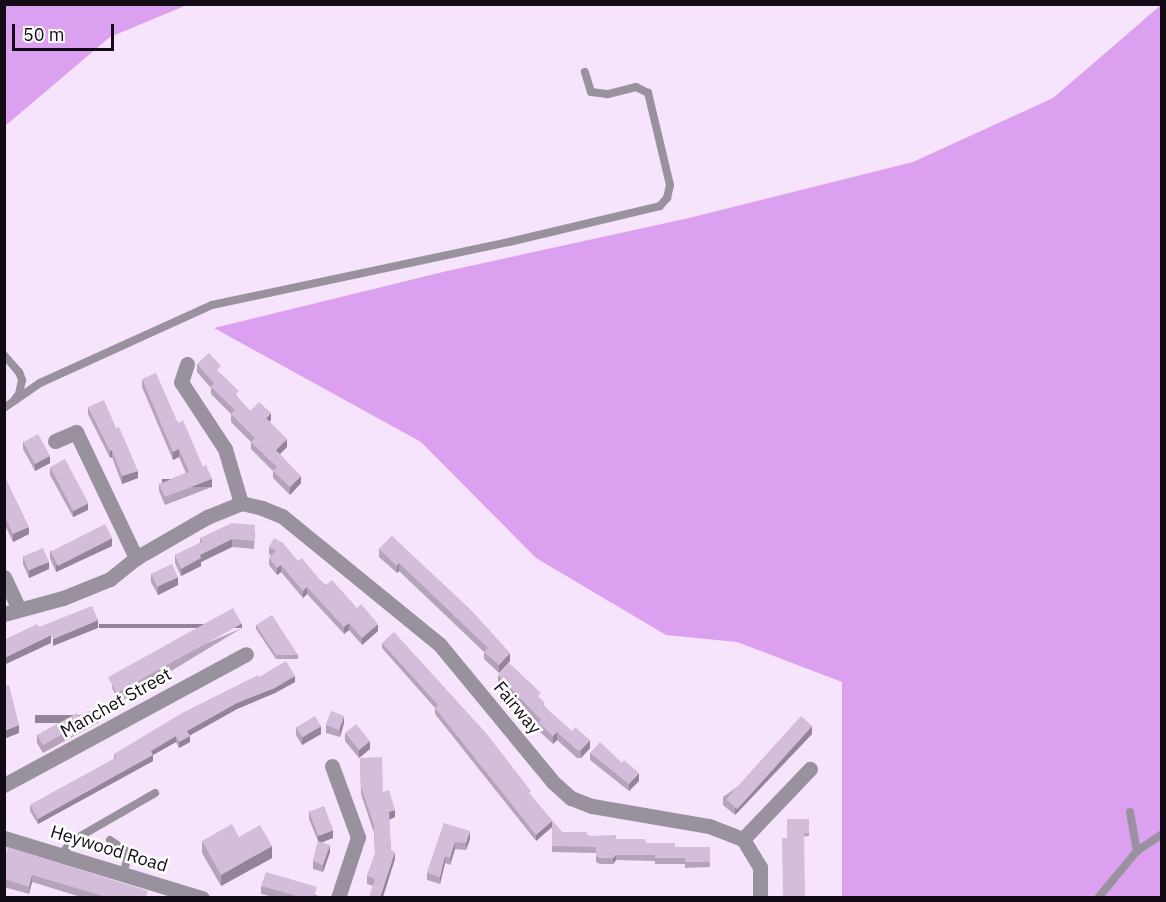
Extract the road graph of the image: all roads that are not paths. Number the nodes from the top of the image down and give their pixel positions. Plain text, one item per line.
1 (585, 72) dead end
2 (4, 355) edge
3 (187, 364) dead end
4 (7, 406) edge
5 (56, 441) dead end
6 (241, 503) junction
7 (136, 558) junction
8 (4, 577) edge
9 (12, 611) edge
10 (246, 654) dead end
11 (332, 765) dead end
12 (810, 769) dead end
13 (4, 785) edge
14 (155, 794) dead end
15 (1130, 812) dead end
16 (1161, 834) edge
17 (743, 839) junction
18 (110, 840) dead end
19 (6, 842) edge
20 (1137, 851) junction
21 (61, 855) junction
22 (123, 874) junction
23 (163, 892) edge
24 (202, 897) edge
25 (338, 897) edge
26 (760, 897) edge
27 (1098, 897) edge

1 - 4 lane
2 - 4 lane
3 - 6 street
5 - 7 street
6 - 7 street
6 - 17 street, Fairway
7 - 9 street
8 - 9 street
10 - 13 street, Manchet Street
11 - 25 street
12 - 17 street
14 - 21 lane
15 - 20 lane
16 - 20 lane
17 - 26 street
18 - 22 lane
19 - 21 street, Heywood Road
20 - 27 lane
21 - 22 street, Heywood Road
22 - 23 street, Heywood Road
23 - 24 street, Heywood Road

